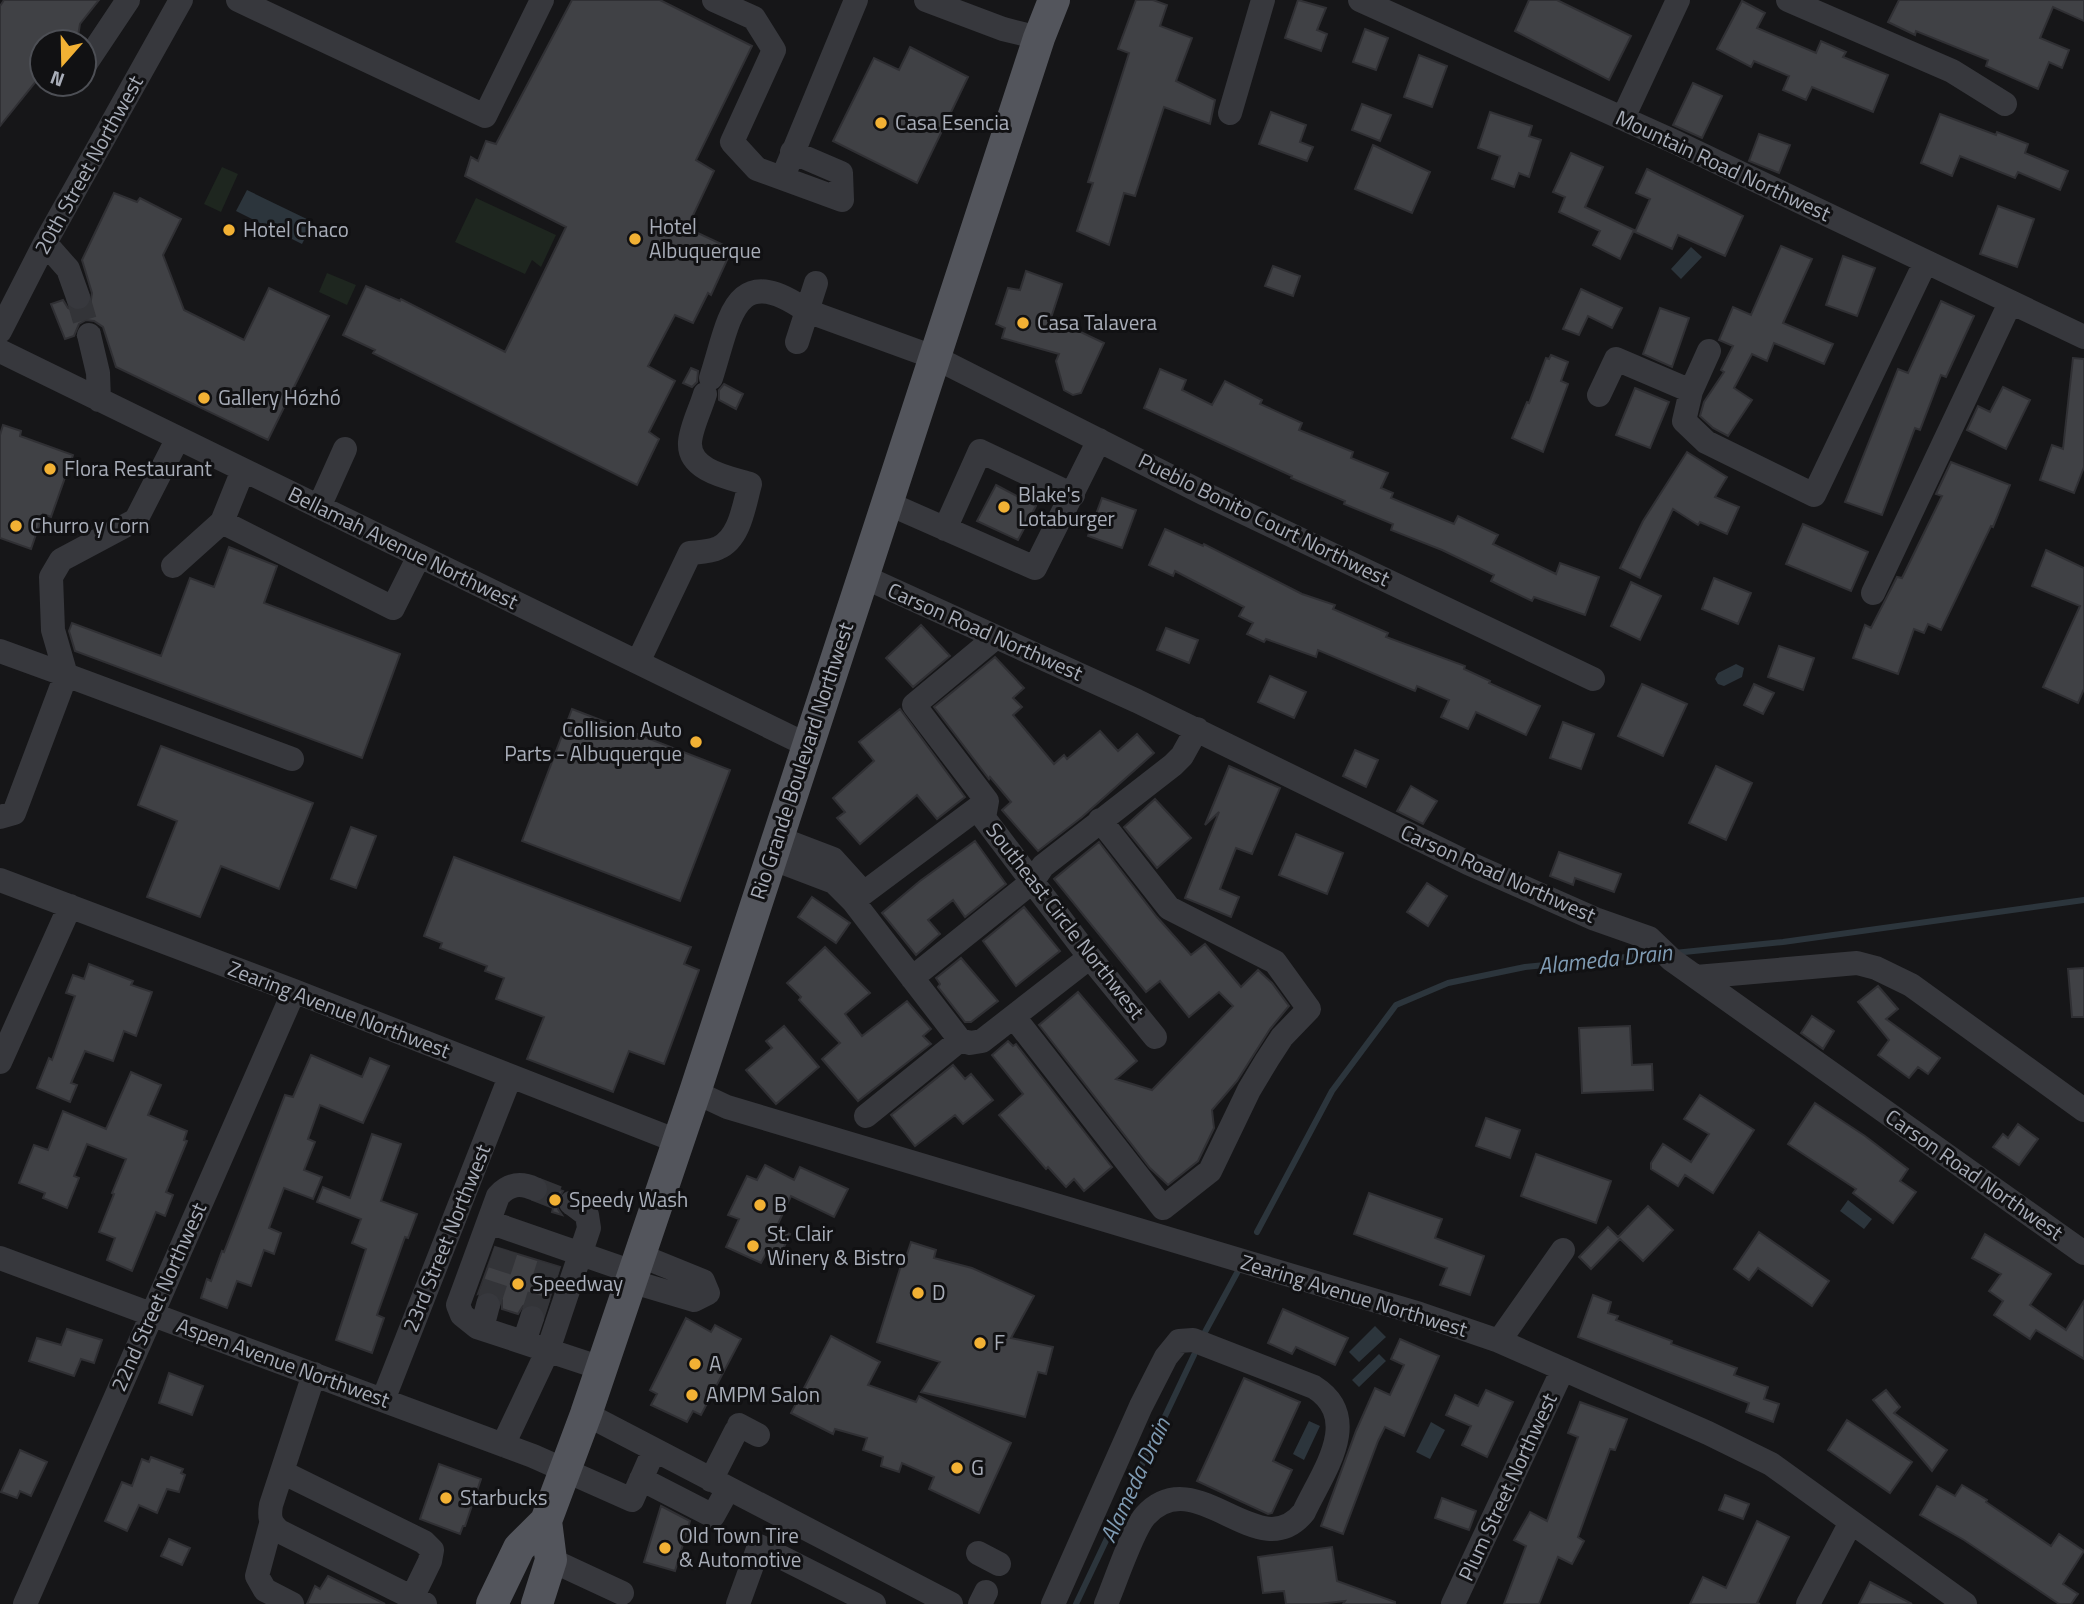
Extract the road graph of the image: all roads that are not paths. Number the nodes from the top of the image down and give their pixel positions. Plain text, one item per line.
1 (128, 0) edge
2 (181, 0) edge
3 (238, 0) edge
4 (542, 0) edge
5 (714, 0) edge
6 (856, 0) edge
7 (926, 0) edge
8 (1054, 0) edge
9 (1264, 0) edge
10 (1360, 0) edge
11 (1678, 0) edge
12 (1788, 0) edge
13 (1039, 38) junction
14 (98, 45) edge
15 (2005, 104) dead end
16 (1230, 113) dead end
17 (1623, 118) junction
18 (792, 152) junction
19 (783, 178) junction
20 (45, 243) junction
21 (1924, 263) junction
22 (816, 283) dead end
23 (73, 294) tunnel mouth
24 (2010, 303) junction
25 (807, 311) junction
26 (0, 331) edge
27 (2084, 337) edge
28 (87, 341) tunnel mouth
29 (797, 342) dead end
30 (0, 351) edge
31 (1709, 351) dead end
32 (936, 358) junction
33 (1691, 391) junction
34 (1599, 395) dead end
35 (99, 400) junction
36 (178, 438) junction
37 (1100, 440) junction
38 (345, 449) dead end
39 (243, 470) junction
40 (1066, 492) junction
41 (887, 503) junction
42 (319, 507) junction
43 (949, 520) junction
44 (222, 522) junction
45 (419, 556) junction
46 (173, 566) dead end
47 (862, 576) junction
48 (1873, 593) dead end
49 (996, 637) junction
50 (0, 651) edge
51 (638, 662) junction
52 (66, 675) junction
53 (1593, 679) dead end
54 (1197, 729) junction
55 (807, 745) junction
56 (292, 759) dead end
57 (987, 801) junction
58 (0, 817) edge
59 (1100, 820) junction
60 (774, 848) junction
61 (0, 880) edge
62 (1032, 882) junction
63 (859, 897) junction
64 (70, 906) junction
65 (1088, 955) junction
66 (1696, 977) junction
67 (912, 978) junction
68 (294, 991) junction
69 (1014, 1017) junction
70 (1154, 1037) dead end
71 (960, 1040) junction
72 (0, 1062) edge
73 (510, 1077) junction
74 (695, 1092) junction
75 (2084, 1110) edge
76 (866, 1116) dead end
77 (677, 1141) junction
78 (535, 1189) tunnel mouth
79 (571, 1202) tunnel mouth
80 (489, 1222) junction
81 (1563, 1250) dead end
82 (2084, 1253) edge
83 (581, 1256) junction
84 (0, 1258) edge
85 (634, 1269) junction
86 (488, 1305) tunnel mouth
87 (152, 1314) junction
88 (532, 1318) tunnel mouth
89 (482, 1328) junction
90 (1499, 1341) junction
91 (524, 1342) junction
92 (548, 1350) junction
93 (601, 1368) junction
94 (1563, 1369) junction
95 (314, 1374) junction
96 (383, 1400) junction
97 (586, 1414) junction
98 (744, 1430) dead end
99 (503, 1444) junction
100 (654, 1450) junction
101 (564, 1469) junction
102 (282, 1472) junction
103 (641, 1479) junction
104 (720, 1484) junction
105 (782, 1516) junction
106 (546, 1521) junction
107 (1852, 1522) junction
108 (271, 1524) junction
109 (759, 1546) junction
110 (551, 1560) junction
111 (622, 1593) dead end
112 (416, 1602) edge
113 (24, 1604) edge
114 (292, 1604) edge
115 (492, 1604) edge
116 (537, 1604) edge
117 (738, 1604) edge
118 (874, 1604) edge
119 (951, 1604) edge
120 (1053, 1604) edge
121 (1106, 1604) edge
122 (1453, 1604) edge
123 (1808, 1604) edge
124 (1965, 1604) edge

1 - 14 street
2 - 20 street, 20th Street Northwest
3 - 4 street
5 - 19 street
6 - 18 street
7 - 13 street
8 - 13 main road, Rio Grande Boulevard Northwest
9 - 16 street
10 - 17 street, Mountain Road Northwest
11 - 17 street
12 - 15 street
13 - 32 main road, Rio Grande Boulevard Northwest
17 - 21 street, Mountain Road Northwest
18 - 19 street
18 - 19 street
20 - 23 street
20 - 26 street, 20th Street Northwest
21 - 24 street, Mountain Road Northwest
21 - 33 street
22 - 25 street
24 - 27 street, Mountain Road Northwest
24 - 48 street
25 - 29 street
25 - 32 street, Pueblo Bonito Court Northwest
25 - 51 street, Pueblo Bonito Court Northwest
28 - 35 street
30 - 35 street, Bellamah Avenue Northwest
31 - 33 street
32 - 37 street, Pueblo Bonito Court Northwest
32 - 41 main road, Rio Grande Boulevard Northwest
33 - 34 street
35 - 36 street, Bellamah Avenue Northwest
36 - 39 street, Bellamah Avenue Northwest
36 - 52 street
37 - 40 street
37 - 53 street, Pueblo Bonito Court Northwest
38 - 42 street
39 - 42 street, Bellamah Avenue Northwest
39 - 44 street
40 - 43 street
40 - 43 street
41 - 43 street
41 - 47 main road, Rio Grande Boulevard Northwest
42 - 45 street, Bellamah Avenue Northwest
44 - 45 street
44 - 46 street
45 - 51 street, Bellamah Avenue Northwest
47 - 49 street, Carson Road Northwest
47 - 55 main road, Rio Grande Boulevard Northwest
49 - 54 street, Carson Road Northwest
49 - 57 street, Southeast Circle Northwest
50 - 52 street
51 - 55 street, Bellamah Avenue Northwest
52 - 56 street
52 - 58 street
54 - 59 street
54 - 66 street, Carson Road Northwest
55 - 60 main road, Rio Grande Boulevard Northwest
57 - 62 street, Southeast Circle Northwest
57 - 63 street, Southeast Circle Northwest
59 - 62 street
59 - 69 street
60 - 63 street
60 - 74 main road, Rio Grande Boulevard Northwest
61 - 64 street, Zearing Avenue Northwest
62 - 65 street, Southeast Circle Northwest
62 - 67 street
63 - 67 street
64 - 68 street, Zearing Avenue Northwest
64 - 72 street
65 - 69 street
65 - 70 street, Southeast Circle Northwest
66 - 75 street
66 - 82 street, Carson Road Northwest
67 - 71 street
68 - 73 street, Zearing Avenue Northwest
68 - 87 street, 22nd Street Northwest
69 - 71 street
71 - 76 street
73 - 77 street, Zearing Avenue Northwest
73 - 96 street, 23rd Street Northwest
74 - 77 main road, Rio Grande Boulevard Northwest
74 - 90 street, Zearing Avenue Northwest
77 - 85 main road, Rio Grande Boulevard Northwest
78 - 80 street
79 - 83 street
80 - 83 street
80 - 89 street
81 - 90 street
83 - 85 street
83 - 92 street
84 - 87 street, Aspen Avenue Northwest
85 - 93 main road, Rio Grande Boulevard Northwest
86 - 89 street
87 - 95 street, Aspen Avenue Northwest
87 - 113 street, 22nd Street Northwest
88 - 91 street
89 - 91 street
90 - 94 street, Zearing Avenue Northwest
91 - 92 street
92 - 93 street
92 - 99 street
93 - 97 main road, Rio Grande Boulevard Northwest
94 - 107 street, Zearing Avenue Northwest
94 - 122 street, Plum Street Northwest
95 - 96 street, Aspen Avenue Northwest
95 - 102 street
96 - 99 street, Aspen Avenue Northwest
97 - 100 street
97 - 101 main road, Rio Grande Boulevard Northwest
98 - 104 street
99 - 101 street, Aspen Avenue Northwest
100 - 103 street
100 - 104 street
101 - 103 street, Aspen Avenue Northwest
101 - 106 main road, Rio Grande Boulevard Northwest
102 - 108 street
102 - 112 street
103 - 104 street
104 - 105 street
105 - 109 street
105 - 119 street
106 - 110 main road, Rio Grande Boulevard Northwest
106 - 115 main road, Rio Grande Boulevard Northwest
107 - 123 street
107 - 124 street, Zearing Avenue Northwest
108 - 112 street
108 - 114 street
109 - 117 street
109 - 118 street
110 - 111 street
110 - 116 main road, Rio Grande Boulevard Northwest
120 - 121 street

